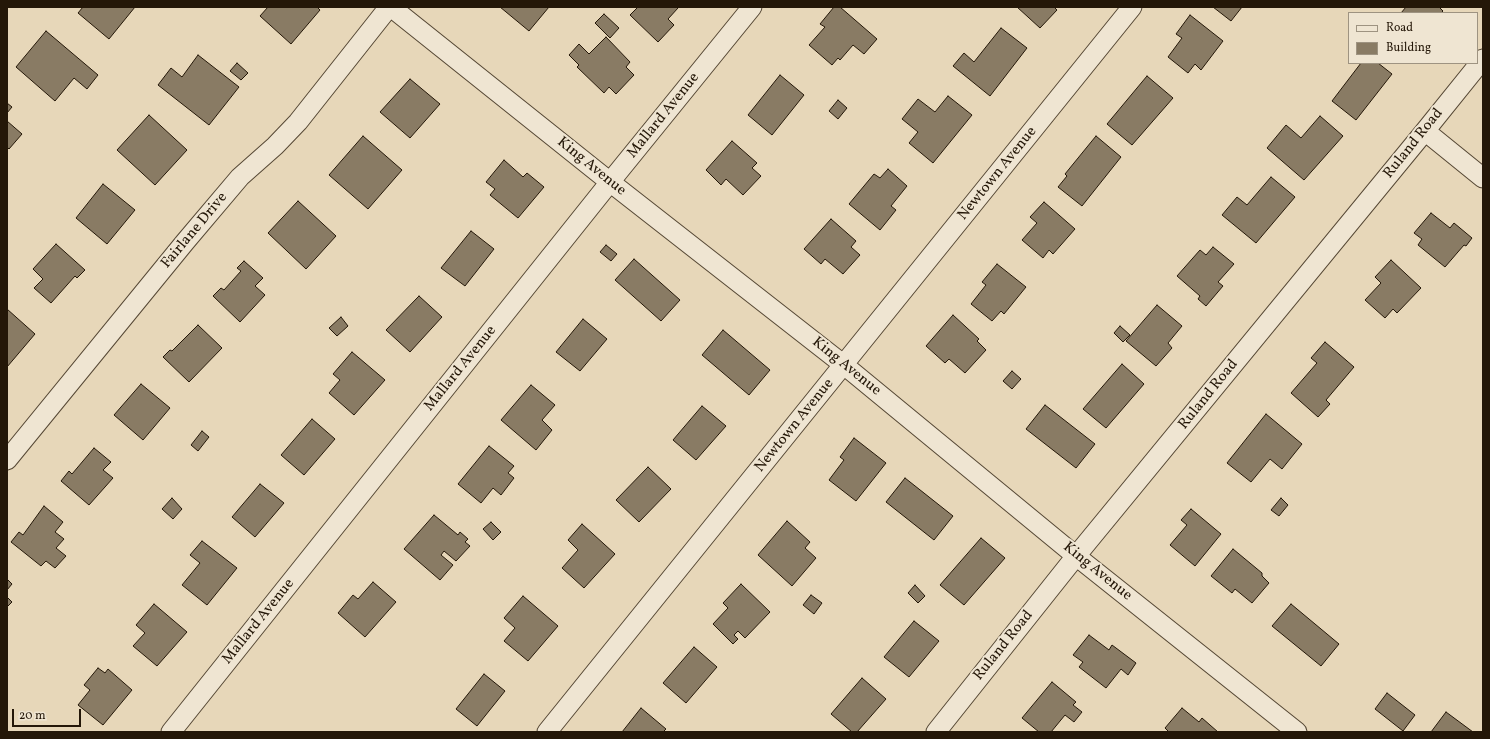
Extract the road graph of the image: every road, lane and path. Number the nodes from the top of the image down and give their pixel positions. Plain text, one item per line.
1 (390, 7) edge
2 (752, 7) edge
3 (1132, 7) edge
4 (1483, 59) edge
5 (1425, 132) junction
6 (1483, 178) edge
7 (610, 182) junction
8 (844, 365) junction
9 (7, 460) edge
10 (1076, 556) junction
11 (171, 732) edge
12 (547, 732) edge
13 (936, 732) edge
14 (1297, 732) edge

1 - 7 street, King Avenue
1 - 9 street, Fairlane Drive
2 - 7 street, Mallard Avenue
3 - 8 street, Newtown Avenue
4 - 5 street, Ruland Road
5 - 6 street
5 - 10 street, Ruland Road
7 - 8 street, King Avenue
7 - 11 street, Mallard Avenue
8 - 10 street, King Avenue
8 - 12 street, Newtown Avenue
10 - 13 street, Ruland Road
10 - 14 street, King Avenue

